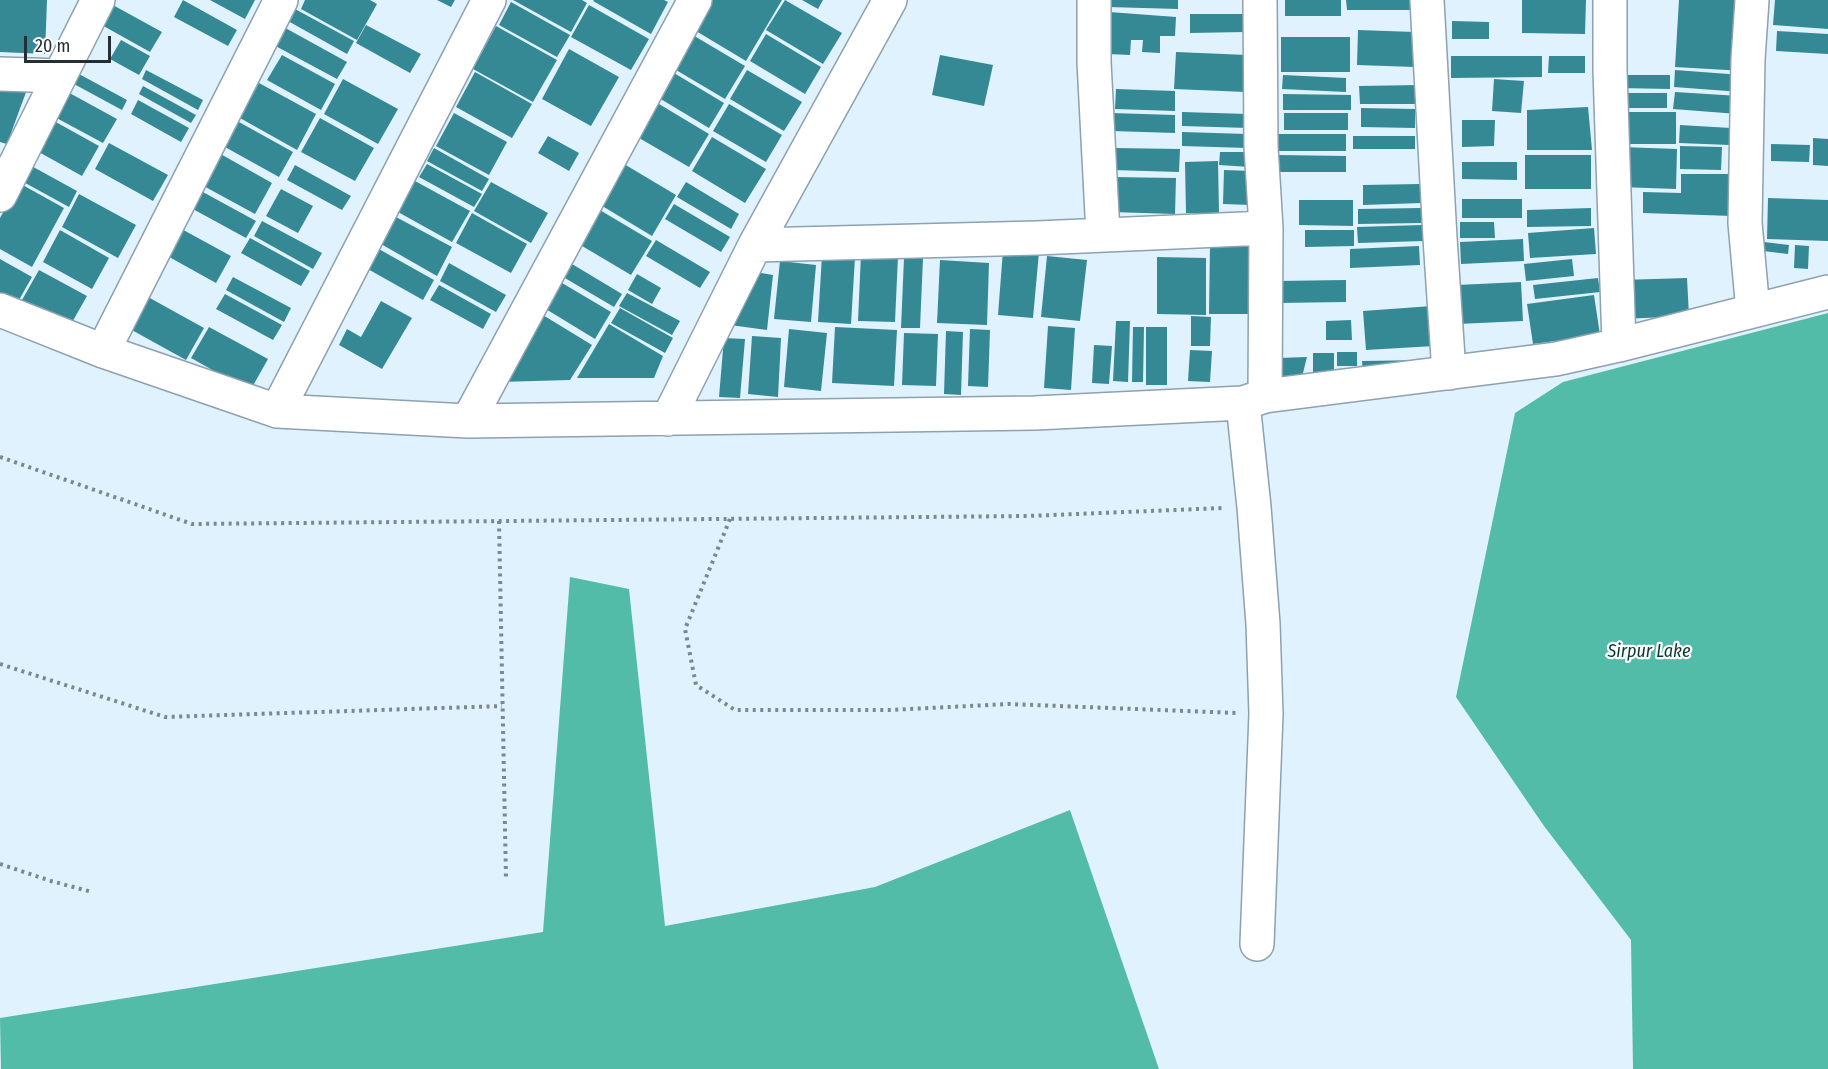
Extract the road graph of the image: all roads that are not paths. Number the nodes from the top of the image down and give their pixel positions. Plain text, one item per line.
1 (98, 0) edge
2 (281, 0) edge
3 (489, 0) edge
4 (695, 0) edge
5 (890, 0) edge
6 (1094, 0) edge
7 (1260, 0) edge
8 (1427, 0) edge
9 (1610, 0) edge
10 (1752, 0) edge
11 (0, 74) edge
12 (60, 76) junction
13 (0, 195) edge
14 (1266, 228) junction
15 (1103, 234) junction
16 (755, 245) junction
17 (1828, 292) edge
18 (0, 310) edge
19 (1753, 310) junction
20 (1619, 345) junction
21 (103, 351) junction
22 (1449, 373) junction
23 (1254, 400) junction
24 (277, 411) junction
25 (668, 419) junction
26 (468, 421) junction
27 (1257, 944) dead end

1 - 12 street
2 - 21 street
3 - 24 street
4 - 26 street
5 - 16 street
6 - 15 street
7 - 14 street
8 - 22 street
9 - 20 street
10 - 19 street
11 - 12 street
12 - 13 street
14 - 15 street
14 - 23 street
15 - 16 street
16 - 25 street
17 - 19 street
18 - 21 street
19 - 20 street
20 - 22 street
21 - 24 street
22 - 23 street
23 - 25 street
23 - 27 street
24 - 26 street
25 - 26 street

